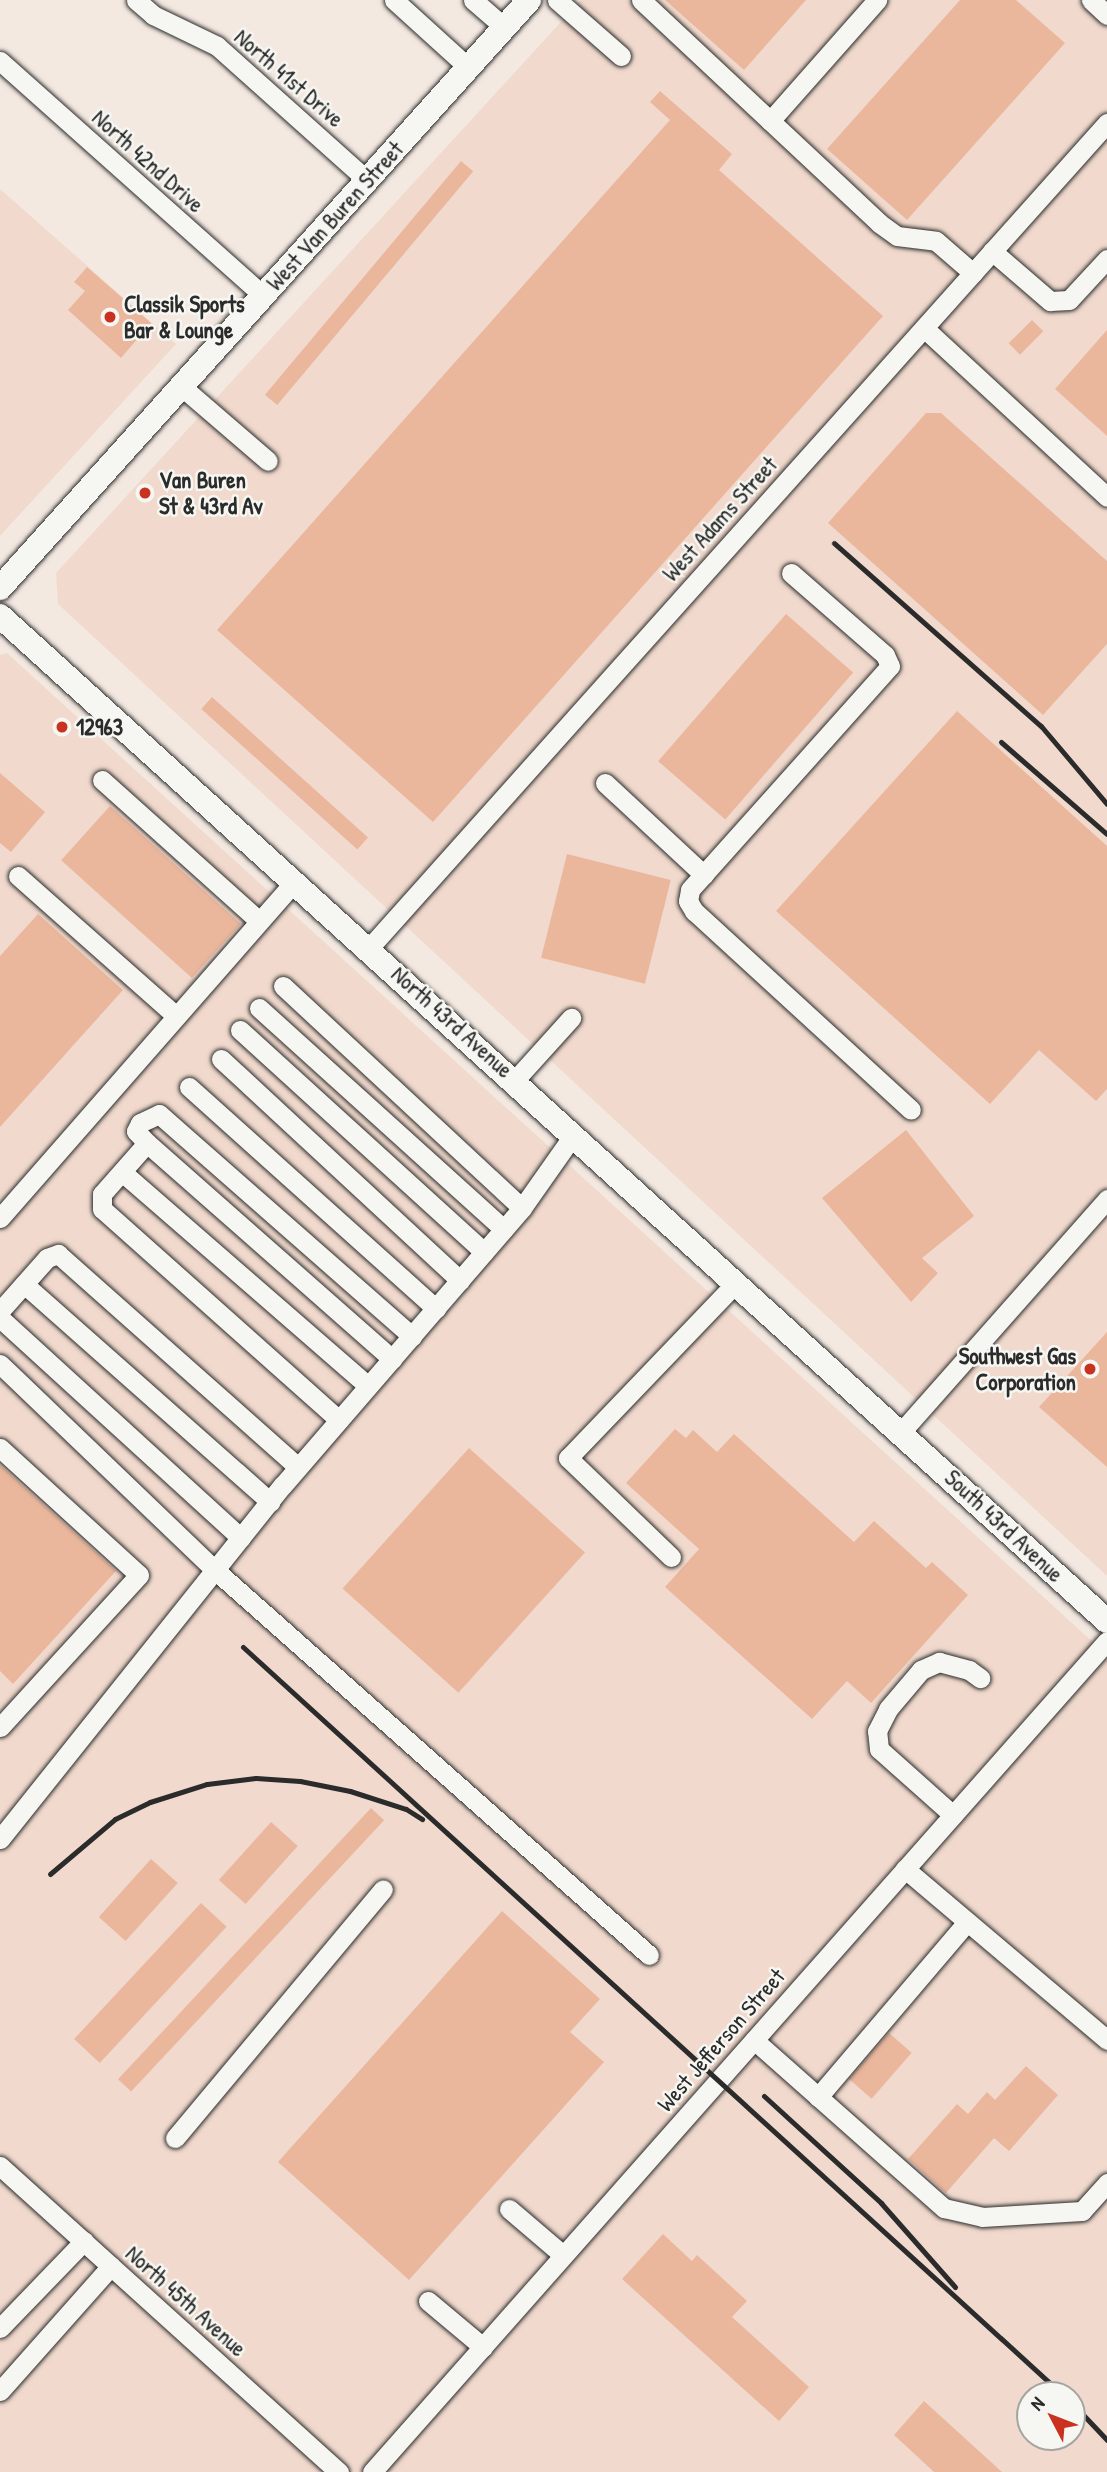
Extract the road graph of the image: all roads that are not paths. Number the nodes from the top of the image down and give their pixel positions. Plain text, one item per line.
1 (136, 0) edge
2 (394, 0) edge
3 (473, 0) edge
4 (528, 0) edge
5 (557, 0) edge
6 (641, 0) edge
7 (877, 0) edge
8 (1090, 0) edge
9 (1107, 15) edge
10 (504, 27) junction
11 (621, 56) dead end
12 (0, 61) edge
13 (468, 67) junction
14 (770, 121) junction
15 (1107, 123) edge
16 (368, 180) junction
17 (992, 251) junction
18 (1107, 258) edge
19 (973, 273) junction
20 (264, 296) junction
21 (924, 328) junction
22 (182, 387) junction
23 (268, 461) dead end
24 (1107, 497) edge
25 (791, 573) dead end
26 (0, 588) edge
27 (0, 617) edge
28 (102, 780) dead end
29 (605, 783) dead end
30 (704, 875) junction
31 (18, 876) dead end
32 (295, 881) junction
33 (259, 921) junction
34 (369, 947) junction
35 (283, 986) dead end
36 (259, 1008) dead end
37 (176, 1016) junction
38 (571, 1018) dead end
39 (240, 1030) dead end
40 (222, 1059) dead end
41 (515, 1080) junction
42 (189, 1087) dead end
43 (911, 1110) dead end
44 (575, 1133) junction
45 (147, 1143) junction
46 (122, 1172) junction
47 (1107, 1199) edge
48 (522, 1208) junction
49 (0, 1218) edge
50 (504, 1229) junction
51 (484, 1252) junction
52 (460, 1280) junction
53 (737, 1282) junction
54 (24, 1284) junction
55 (436, 1309) junction
56 (0, 1311) edge
57 (0, 1318) edge
58 (411, 1336) junction
59 (392, 1359) junction
60 (0, 1364) edge
61 (368, 1386) junction
62 (339, 1420) junction
63 (902, 1431) junction
64 (0, 1448) edge
65 (298, 1467) junction
66 (270, 1502) junction
67 (241, 1538) junction
68 (671, 1557) dead end
69 (215, 1570) junction
70 (1107, 1620) edge
71 (1107, 1641) edge
72 (980, 1678) dead end
73 (0, 1727) edge
74 (953, 1815) junction
75 (0, 1839) edge
76 (905, 1869) junction
77 (383, 1889) dead end
78 (967, 1922) junction
79 (649, 1955) dead end
80 (754, 2040) junction
81 (1107, 2040) edge
82 (818, 2097) junction
83 (175, 2138) dead end
84 (0, 2166) edge
85 (1107, 2183) edge
86 (509, 2209) dead end
87 (84, 2241) junction
88 (563, 2255) junction
89 (111, 2266) junction
90 (428, 2301) dead end
91 (0, 2328) edge
92 (482, 2347) junction
93 (0, 2391) edge
94 (339, 2472) edge
95 (372, 2472) edge

1 - 16 street, North 41st Drive
2 - 13 street
3 - 10 street
4 - 10 main road, West Van Buren Street
5 - 11 street
6 - 14 street
7 - 14 street
8 - 9 street
10 - 13 main road, West Van Buren Street
12 - 20 street, North 42nd Drive
13 - 16 main road, West Van Buren Street
14 - 19 street
15 - 17 street, West Adams Street
16 - 20 main road, West Van Buren Street
17 - 18 street
17 - 19 street, West Adams Street
19 - 21 street, West Adams Street
20 - 22 main road, West Van Buren Street
21 - 24 street
21 - 34 street, West Adams Street
22 - 23 street
22 - 26 main road, West Van Buren Street
25 - 30 street
27 - 32 main road, North 43rd Avenue
28 - 33 street
29 - 30 street
30 - 43 street
31 - 37 street
32 - 33 street
32 - 34 main road, North 43rd Avenue
33 - 37 street
34 - 41 main road, North 43rd Avenue
35 - 48 street
36 - 50 street
37 - 49 street
38 - 41 street
39 - 51 street
40 - 52 street
41 - 44 main road, North 43rd Avenue
42 - 55 street
44 - 48 street
44 - 53 main road, North 43rd Avenue
45 - 46 street
45 - 58 street
45 - 59 street
46 - 61 street
46 - 62 street
47 - 63 street
48 - 50 street
50 - 51 street
51 - 52 street
52 - 55 street
53 - 63 main road, North 43rd Avenue
53 - 68 street
54 - 56 street
54 - 65 street
54 - 66 street
55 - 58 street
57 - 67 street
58 - 59 street
59 - 61 street
60 - 69 street
61 - 62 street
62 - 65 street
63 - 70 main road, South 43rd Avenue
64 - 73 street
65 - 66 street
66 - 67 street
67 - 69 street
69 - 75 street
69 - 79 street
71 - 74 street, West Jefferson Street
72 - 74 street
74 - 76 street, West Jefferson Street
76 - 78 street
76 - 80 street, West Jefferson Street
77 - 83 street
78 - 81 street
78 - 82 street
80 - 82 street
80 - 88 street, West Jefferson Street
82 - 85 street
84 - 87 street, North 45th Avenue
86 - 88 street
87 - 89 street, North 45th Avenue
87 - 91 street
88 - 92 street, West Jefferson Street
89 - 93 street
89 - 94 street, North 45th Avenue
90 - 92 street
92 - 95 street, West Jefferson Street

